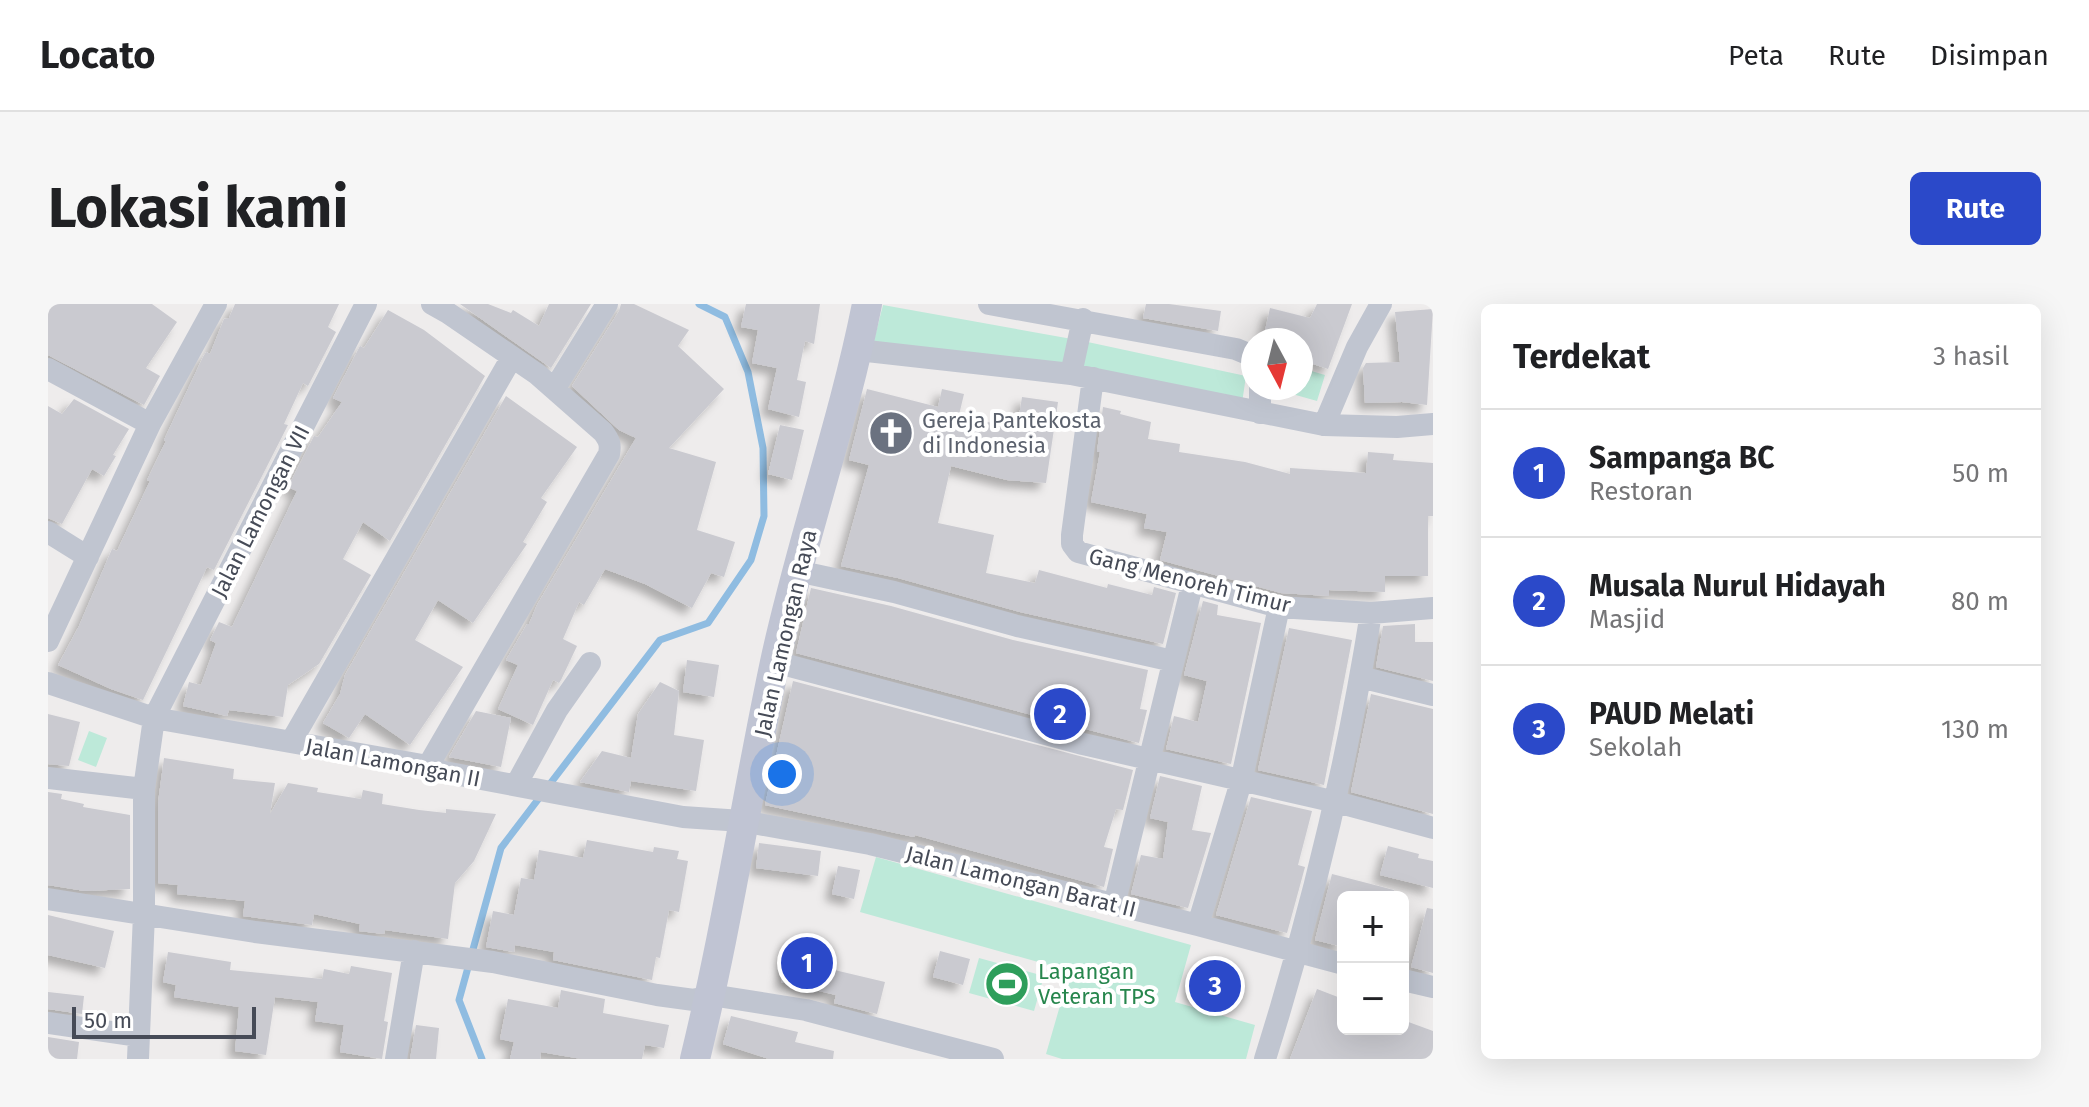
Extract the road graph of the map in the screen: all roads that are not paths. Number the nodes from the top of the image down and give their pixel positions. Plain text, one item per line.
1 (366, 304) edge
2 (432, 304) edge
3 (607, 304) edge
4 (867, 304) edge
5 (989, 304) edge
6 (1381, 304) edge
7 (214, 305) edge
8 (1083, 319) junction
9 (858, 350) junction
10 (1241, 351) edge
11 (512, 357) junction
12 (48, 369) edge
13 (1082, 376) junction
14 (555, 388) junction
15 (1260, 400) edge
16 (1260, 413) junction
17 (150, 424) junction
18 (1433, 424) edge
19 (1324, 425) junction
20 (48, 532) edge
21 (88, 557) junction
22 (797, 571) junction
23 (1192, 585) junction
24 (1279, 607) junction
25 (1433, 608) edge
26 (1371, 613) junction
27 (48, 641) edge
28 (1173, 661) junction
29 (775, 662) junction
30 (590, 663) dead end
31 (1360, 677) junction
32 (48, 683) edge
33 (1433, 695) edge
34 (154, 718) junction
35 (291, 742) junction
36 (1149, 759) junction
37 (428, 766) junction
38 (48, 778) edge
39 (1241, 782) junction
40 (516, 785) junction
41 (144, 789) junction
42 (1336, 802) junction
43 (742, 821) junction
44 (1433, 828) edge
45 (48, 899) edge
46 (1114, 905) junction
47 (144, 914) junction
48 (1198, 925) junction
49 (414, 951) junction
50 (1298, 952) junction
51 (1339, 963) edge
52 (1409, 981) edge
53 (1433, 987) edge
54 (711, 995) junction
55 (48, 1023) edge
56 (139, 1048) edge
57 (396, 1059) edge
58 (695, 1059) edge
59 (993, 1059) edge
60 (1265, 1059) edge

1 - 34 street, Jalan Lamongan VII
2 - 11 street
3 - 14 street
4 - 9 street, Jalan Lamongan Raya
5 - 8 street
6 - 19 street
7 - 17 street
8 - 10 street
8 - 13 street
9 - 13 street
9 - 22 street, Jalan Lamongan Raya
11 - 14 street
11 - 35 street
12 - 17 street
13 - 16 street
13 - 23 street, Gang Menoreh Timur
14 - 37 street
15 - 16 street
16 - 19 street
17 - 21 street
18 - 19 street
20 - 21 street
21 - 27 street
22 - 28 street
22 - 29 street, Jalan Lamongan Raya
23 - 24 street, Gang Menoreh Timur
23 - 28 street
24 - 26 street, Gang Menoreh Timur
24 - 39 street
25 - 26 street, Gang Menoreh Timur
26 - 31 street
28 - 36 street
29 - 36 street
29 - 43 street, Jalan Lamongan Raya
30 - 40 street
31 - 33 street
31 - 42 street
32 - 34 street, Jalan Lamongan II
34 - 35 street, Jalan Lamongan II
34 - 41 street, Jalan Lamongan VII
35 - 37 street, Jalan Lamongan II
36 - 39 street
36 - 46 street
37 - 40 street, Jalan Lamongan II
38 - 41 street
39 - 42 street
39 - 48 street
40 - 43 street, Jalan Lamongan II
41 - 47 street, Jalan Lamongan VII
42 - 44 street
42 - 50 street
43 - 46 street, Jalan Lamongan Barat II
43 - 54 street, Jalan Lamongan Raya
45 - 47 street
46 - 48 street, Jalan Lamongan Barat II
47 - 49 street
47 - 56 street, Jalan Lamongan VII
48 - 50 street, Jalan Lamongan Barat II
49 - 54 street
49 - 57 street
50 - 51 street, Jalan Lamongan Barat II
50 - 60 street
52 - 53 street
54 - 58 street, Jalan Lamongan Raya
54 - 59 street
55 - 56 street

